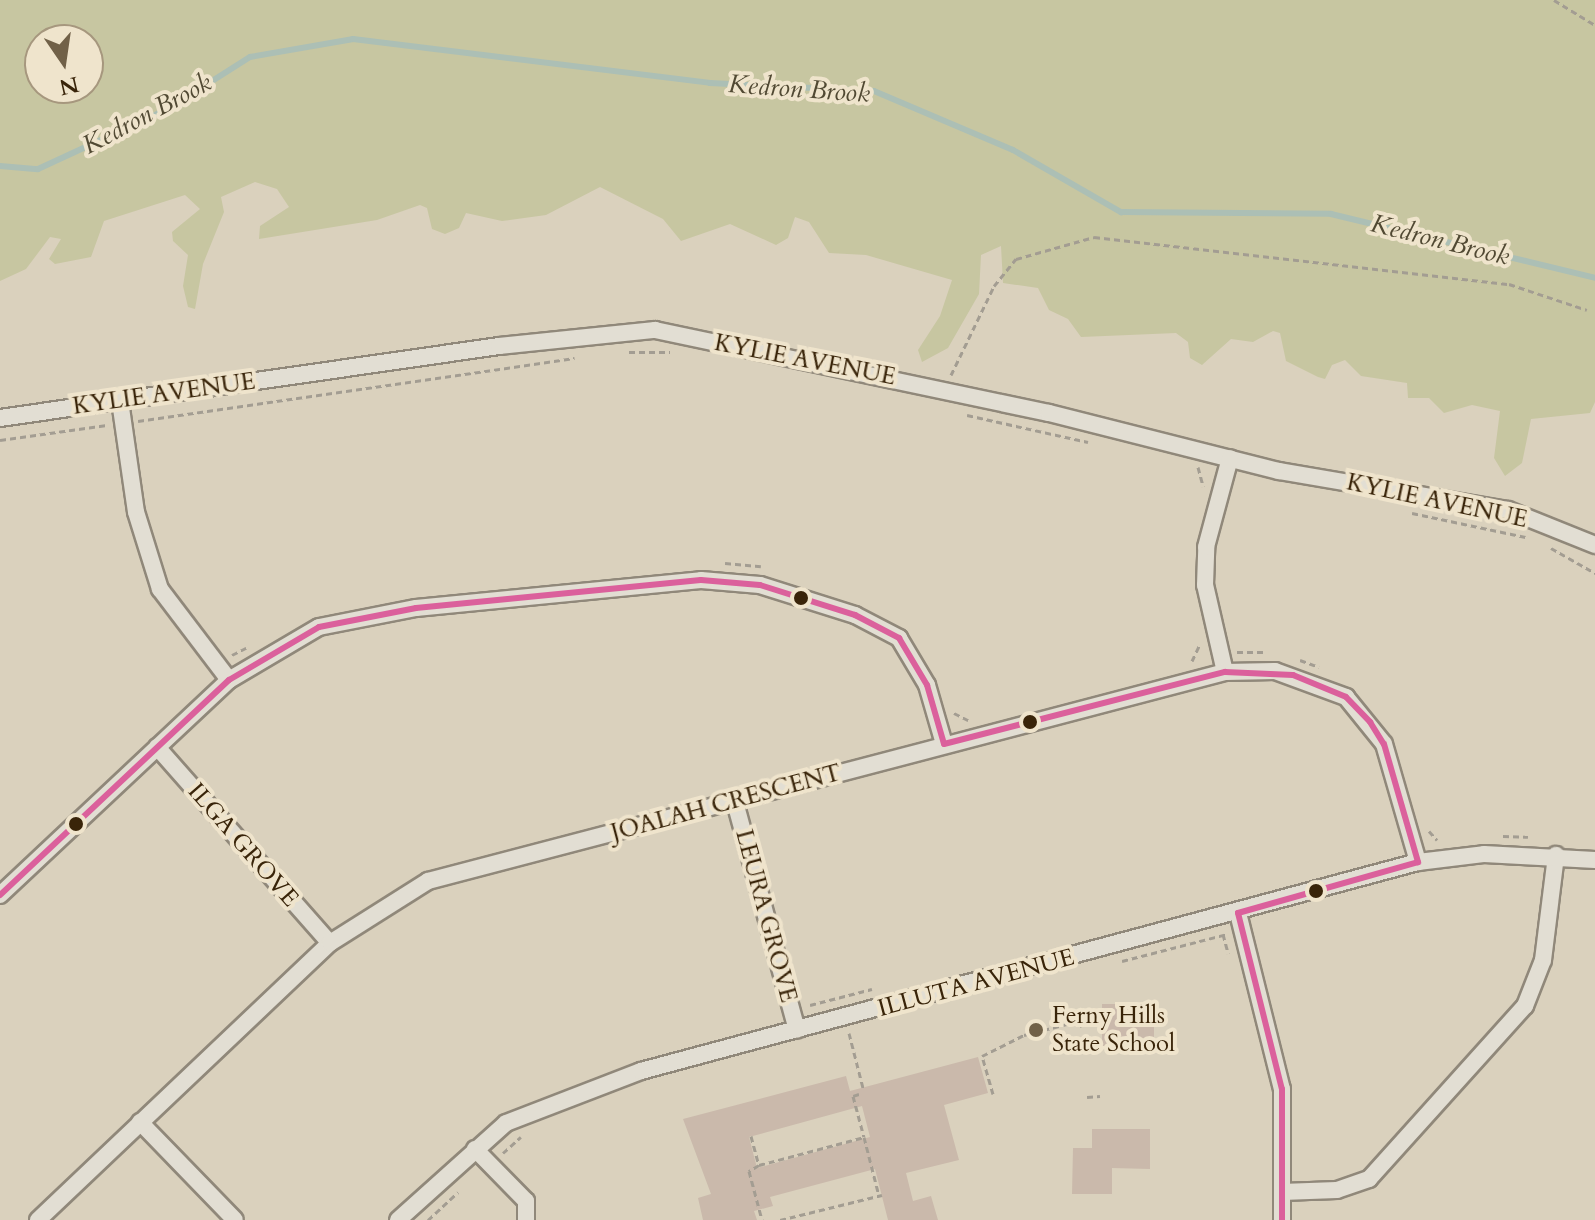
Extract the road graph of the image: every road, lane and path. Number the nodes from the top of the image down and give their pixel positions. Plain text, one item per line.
1 (1554, 0) edge
2 (1595, 25) edge
3 (1587, 310) dead end
4 (617, 351) dead end
5 (674, 353) dead end
6 (586, 356) dead end
7 (944, 389) junction
8 (120, 401) junction
9 (951, 412) dead end
10 (0, 418) edge
11 (123, 423) junction
12 (0, 440) edge
13 (1090, 443) dead end
14 (1182, 464) dead end
15 (1228, 466) junction
16 (1397, 510) dead end
17 (1537, 540) dead end
18 (1595, 545) edge
19 (1549, 546) dead end
20 (1595, 573) edge
21 (1225, 672) junction
22 (229, 680) junction
23 (944, 744) junction
24 (157, 747) junction
25 (735, 802) junction
26 (1556, 855) junction
27 (1595, 860) edge
28 (1418, 862) junction
29 (0, 895) edge
30 (1219, 917) junction
31 (1240, 921) junction
32 (1223, 935) junction
33 (330, 943) junction
34 (1111, 964) dead end
35 (1231, 964) dead end
36 (1082, 1026) dead end
37 (864, 1029) dead end
38 (797, 1030) junction
39 (849, 1033) junction
40 (835, 1037) dead end
41 (863, 1088) dead end
42 (859, 1094) dead end
43 (993, 1094) dead end
44 (1100, 1096) dead end
45 (1087, 1097) dead end
46 (140, 1122) junction
47 (525, 1134) dead end
48 (751, 1136) dead end
49 (864, 1137) junction
50 (475, 1149) junction
51 (489, 1163) junction
52 (759, 1165) junction
53 (1282, 1192) junction
54 (38, 1220) edge
55 (235, 1220) edge
56 (398, 1220) edge
57 (428, 1220) edge
58 (526, 1220) edge
59 (762, 1220) edge
60 (780, 1220) edge
61 (1282, 1220) edge

1 - 2 path
3 - 7 path
4 - 5 path
6 - 11 path
7 - 8 street, KYLIE AVENUE
7 - 15 street, KYLIE AVENUE
8 - 10 street, KYLIE AVENUE
8 - 11 street
9 - 13 path
11 - 12 path
11 - 22 street
14 - 15 path
15 - 18 street, KYLIE AVENUE
15 - 21 street
16 - 17 path
19 - 20 path
21 - 23 street, JOALAH CRESCENT
21 - 28 street, JOALAH CRESCENT
22 - 23 street
22 - 24 street
23 - 25 street, JOALAH CRESCENT
24 - 29 street
24 - 33 street, ILGA GROVE
25 - 33 street, JOALAH CRESCENT
25 - 38 street, LEURA GROVE
26 - 27 street, ILLUTA AVENUE
26 - 28 street, ILLUTA AVENUE
26 - 53 street
28 - 31 street, ILLUTA AVENUE
30 - 31 street, ILLUTA AVENUE
30 - 32 path
30 - 38 street, ILLUTA AVENUE
31 - 32 path
31 - 53 street
32 - 34 path
32 - 35 path
33 - 46 street, JOALAH CRESCENT
36 - 43 path
37 - 39 path
38 - 50 street, ILLUTA AVENUE
39 - 40 path
39 - 41 path
42 - 49 path
44 - 45 path
46 - 54 street, JOALAH CRESCENT
46 - 55 street
47 - 51 path
48 - 52 path
49 - 52 path
49 - 60 path
50 - 51 street
50 - 56 street, ILLUTA AVENUE
51 - 57 path
51 - 58 street
52 - 59 path
53 - 61 street

